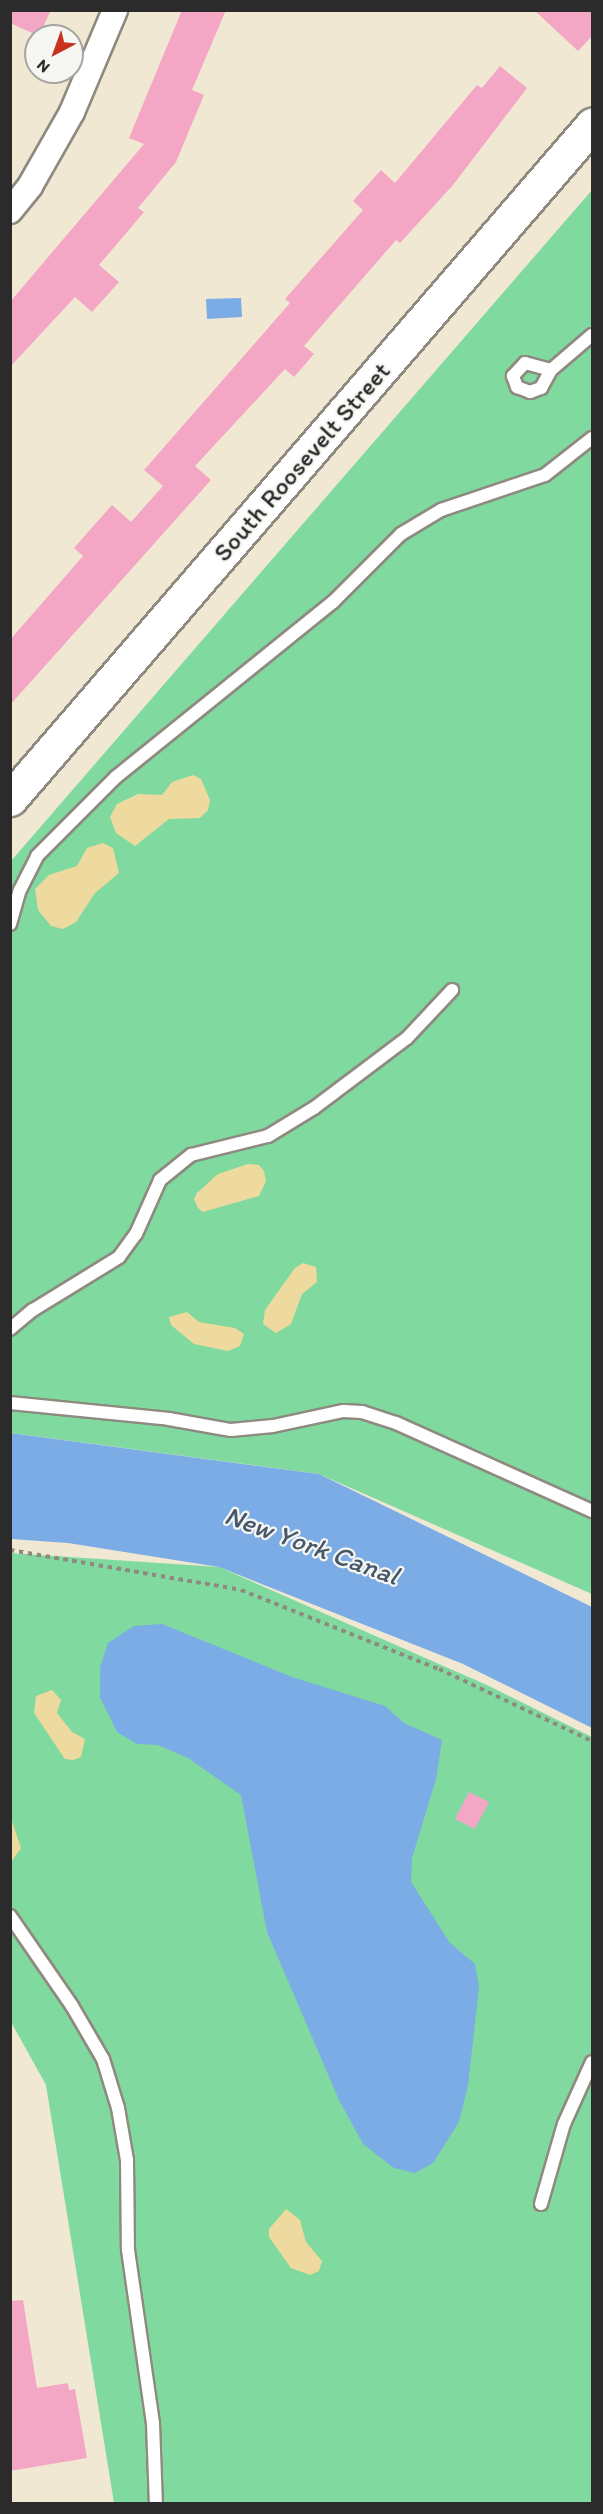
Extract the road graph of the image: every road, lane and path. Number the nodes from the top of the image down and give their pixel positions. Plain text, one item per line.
1 (115, 10) edge
2 (592, 125) edge
3 (10, 211) edge
4 (592, 335) edge
5 (551, 370) dead end
6 (592, 438) edge
7 (10, 799) edge
8 (10, 924) edge
9 (452, 990) dead end
10 (10, 1329) edge
11 (10, 1403) edge
12 (592, 1511) edge
13 (10, 1550) edge
14 (592, 1741) edge
15 (10, 1916) edge
16 (592, 2062) edge
17 (542, 2204) dead end
18 (156, 2504) edge

1 - 3 street
2 - 7 street, South Roosevelt Street
4 - 5 lane
6 - 8 lane
9 - 10 lane
11 - 12 lane
13 - 14 path
15 - 18 lane
16 - 17 lane

